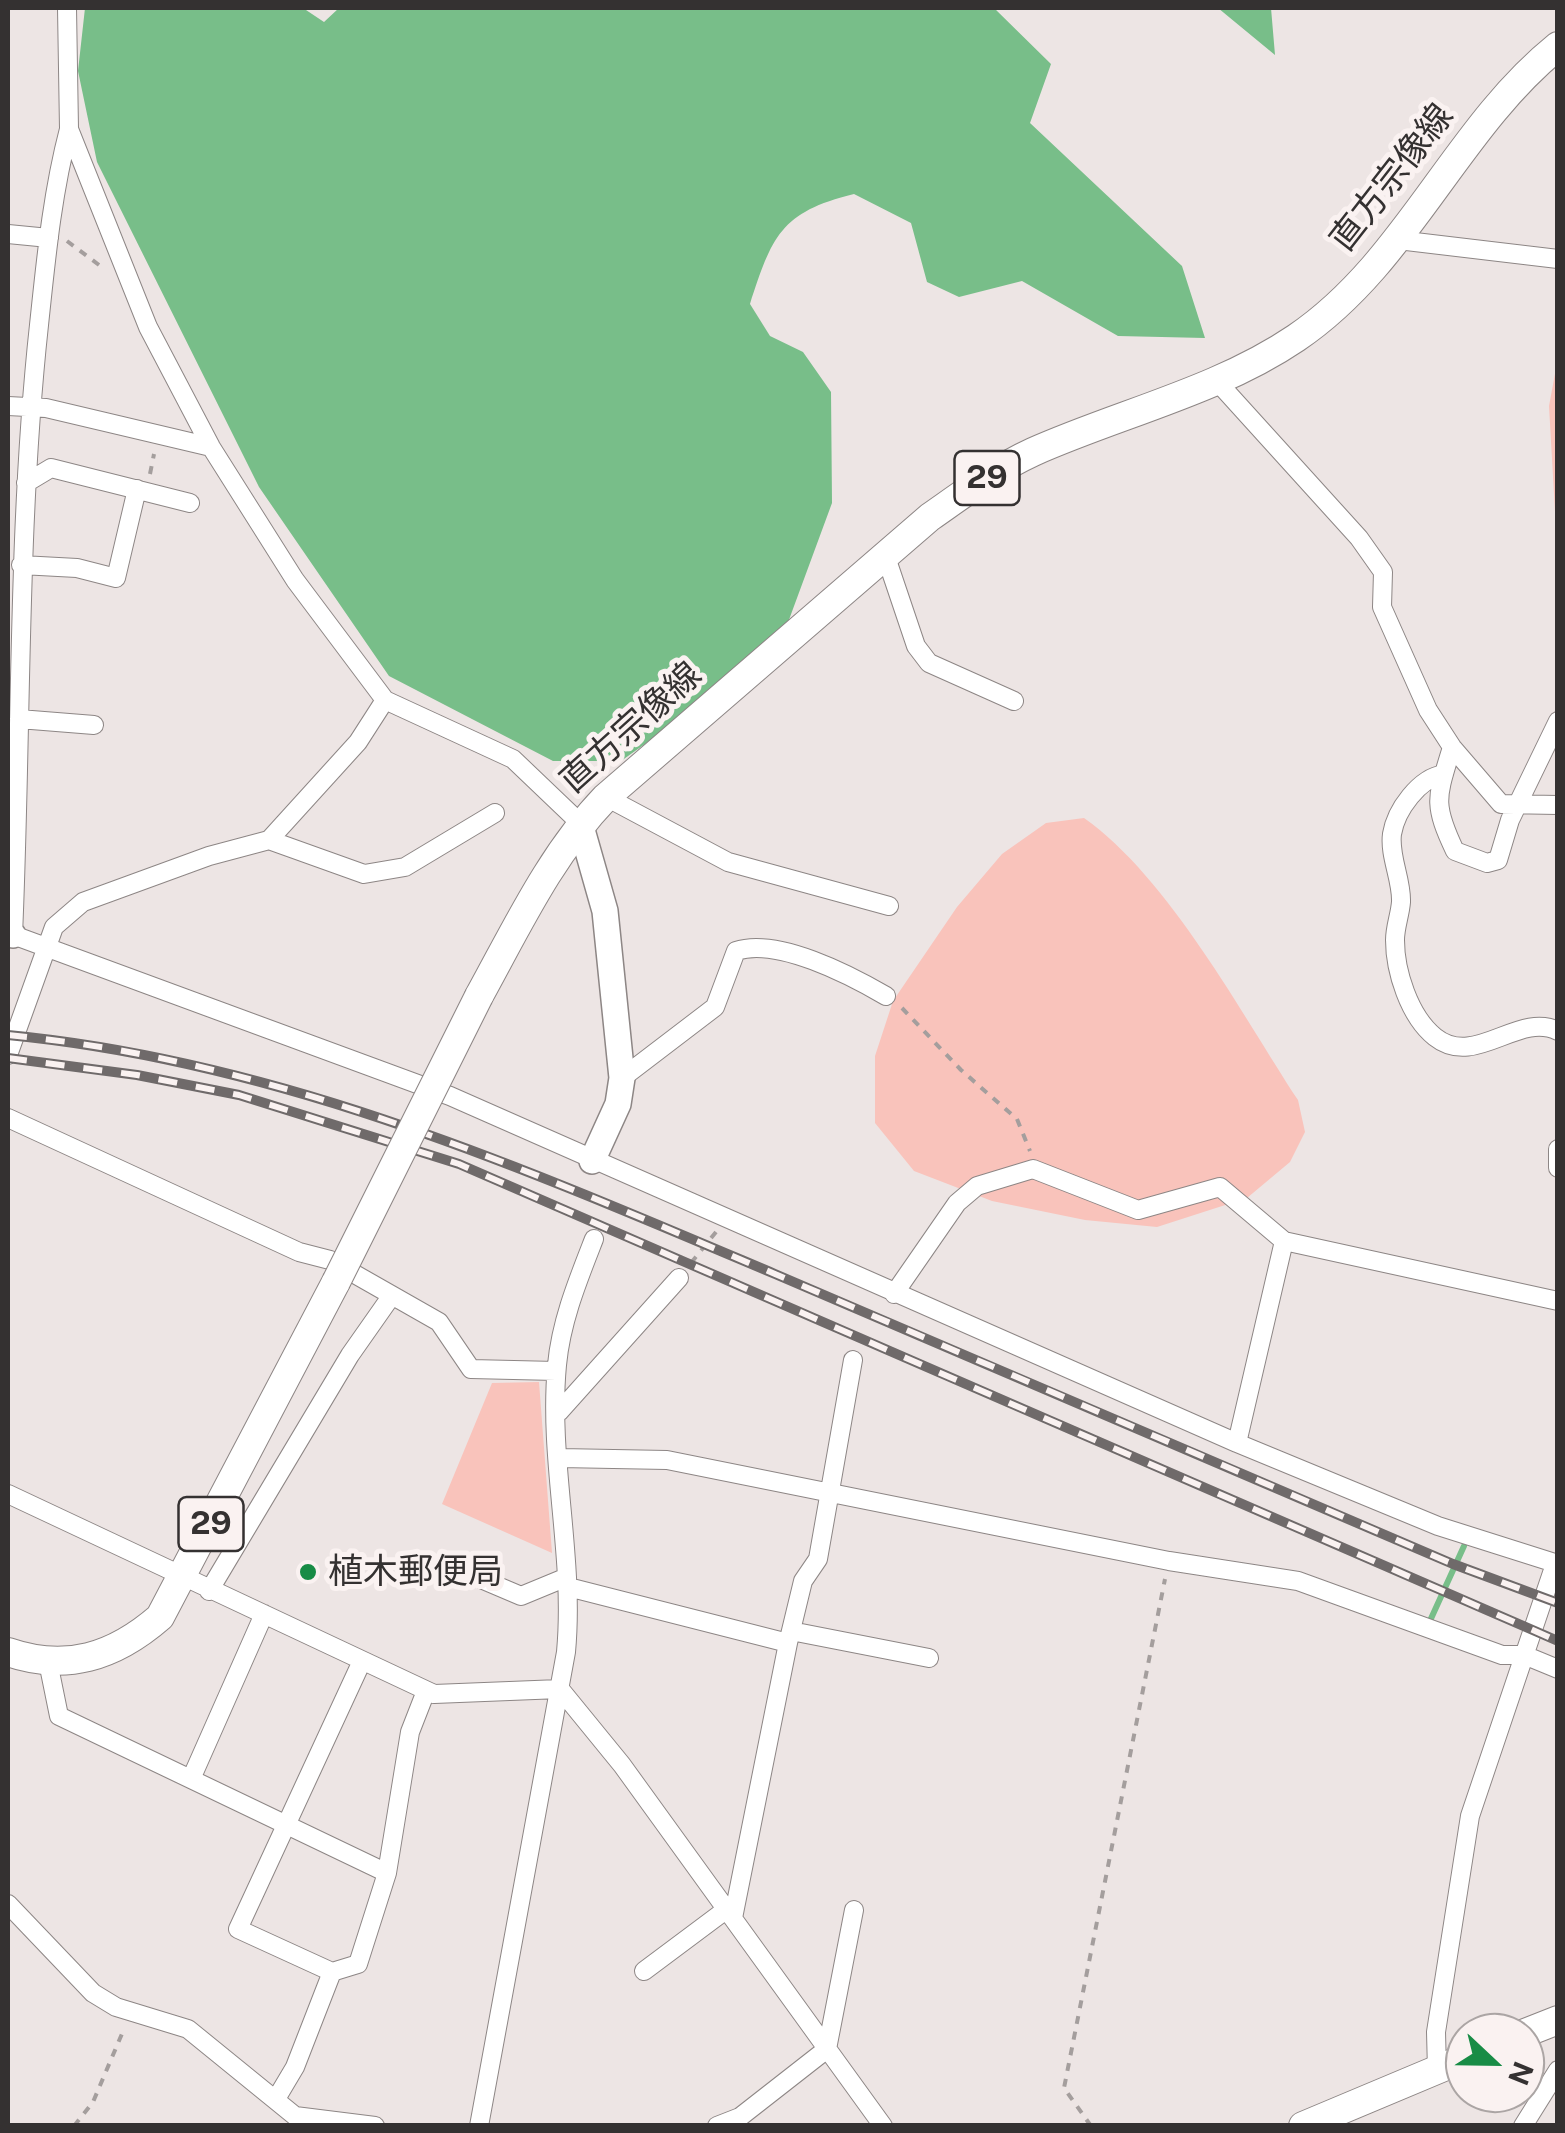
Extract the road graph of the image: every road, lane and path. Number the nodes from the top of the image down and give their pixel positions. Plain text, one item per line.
1 (67, 8) edge
2 (1558, 46) edge
3 (70, 130) junction
4 (8, 234) edge
5 (49, 238) junction
6 (1398, 240) junction
7 (1558, 260) edge
8 (129, 281) junction
9 (1214, 378) junction
10 (8, 406) edge
11 (30, 407) junction
12 (159, 435) junction
13 (212, 447) junction
14 (26, 483) junction
15 (141, 490) junction
16 (190, 503) dead end
17 (16, 505) edge
18 (886, 557) junction
19 (21, 564) junction
20 (14, 595) edge
21 (14, 657) edge
22 (385, 700) junction
23 (1014, 701) dead end
24 (1558, 721) edge
25 (94, 725) dead end
26 (15, 730) edge
27 (1452, 748) junction
28 (1444, 774) junction
29 (606, 796) junction
30 (1521, 804) junction
31 (1558, 805) edge
32 (13, 812) edge
33 (495, 813) dead end
34 (580, 824) junction
35 (269, 840) junction
36 (889, 906) dead end
37 (10, 934) edge
38 (44, 948) junction
39 (886, 996) joint
40 (1558, 1030) edge
41 (8, 1055) edge
42 (622, 1078) junction
43 (8, 1118) edge
44 (1558, 1149) edge
45 (592, 1162) junction
46 (1558, 1168) edge
47 (1033, 1169) junction
48 (725, 1220) junction
49 (594, 1239) dead end
50 (1284, 1241) junction
51 (679, 1278) joint
52 (894, 1294) junction
53 (390, 1298) junction
54 (1558, 1301) edge
55 (853, 1360) dead end
56 (556, 1371) junction
57 (558, 1412) junction
58 (1237, 1443) junction
59 (560, 1458) junction
60 (829, 1493) junction
61 (8, 1494) edge
62 (1169, 1561) junction
63 (1558, 1566) edge
64 (482, 1579) dead end
65 (568, 1582) junction
66 (196, 1585) junction
67 (264, 1614) junction
68 (790, 1637) junction
69 (8, 1652) edge
70 (1524, 1656) junction
71 (930, 1658) dead end
72 (362, 1661) junction
73 (48, 1662) junction
74 (1558, 1669) edge
75 (560, 1690) junction
76 (426, 1691) junction
77 (191, 1779) junction
78 (286, 1824) junction
79 (387, 1873) junction
80 (8, 1904) edge
81 (854, 1910) dead end
82 (730, 1914) junction
83 (644, 1971) dead end
84 (332, 1972) junction
85 (132, 2011) junction
86 (827, 2049) junction
87 (1445, 2067) edge
88 (1437, 2070) junction
89 (1558, 2070) edge
90 (276, 2099) junction
91 (74, 2126) edge
92 (375, 2126) edge
93 (479, 2126) edge
94 (717, 2126) edge
95 (883, 2126) edge
96 (1091, 2126) edge
97 (1304, 2126) edge
98 (1523, 2126) edge

1 - 3 street
2 - 6 main road, 直方宗像線 / 29
3 - 5 street
3 - 8 street
4 - 5 street
5 - 8 path
5 - 11 street
6 - 7 street
6 - 9 main road, 直方宗像線 / 29
8 - 13 street
9 - 18 main road, 直方宗像線 / 29
9 - 27 street
10 - 11 street
11 - 12 street
11 - 14 street
12 - 13 street
12 - 15 path
13 - 22 street
14 - 15 street
14 - 17 street
15 - 16 street
15 - 19 street
17 - 19 street
18 - 23 street
18 - 29 main road, 直方宗像線 / 29
19 - 20 street
20 - 21 street
21 - 26 street
22 - 34 street
22 - 35 street
24 - 30 street
25 - 26 street
26 - 32 street
27 - 28 street
27 - 30 street
28 - 30 street
28 - 40 street
29 - 34 main road, 直方宗像線 / 29
29 - 36 street
30 - 31 street
32 - 37 street
33 - 35 street
34 - 42 street
34 - 66 main road, 直方宗像線 / 29, bridge
35 - 38 street
37 - 38 street
38 - 41 street
38 - 45 street
39 - 42 street
39 - 47 path
42 - 45 street
43 - 53 street
44 - 46 street
45 - 48 street
47 - 50 street
47 - 52 street
48 - 51 path
48 - 52 street
49 - 56 street
50 - 54 street
50 - 58 street
51 - 57 street
52 - 58 street
53 - 56 street
53 - 66 street
55 - 60 street
56 - 57 street
57 - 59 street
58 - 63 street
59 - 60 street
59 - 65 street
60 - 62 street
60 - 68 street
61 - 66 street
62 - 70 street
62 - 96 path
63 - 70 street
64 - 65 street
65 - 68 street
65 - 75 street
66 - 67 street
66 - 73 main road, 直方宗像線 / 29
67 - 72 street
67 - 77 street
68 - 71 street
68 - 82 street
69 - 73 main road, 直方宗像線 / 29
70 - 74 street
70 - 88 street
72 - 76 street
72 - 78 street
73 - 77 street
75 - 76 street
75 - 82 street
75 - 93 street
76 - 79 street
77 - 78 street
78 - 79 street
78 - 84 street
79 - 84 street
80 - 85 street
81 - 86 street
82 - 83 street
82 - 86 street
84 - 90 street
85 - 90 street
85 - 91 path
86 - 94 street
86 - 95 street
87 - 88 main road
88 - 97 main road
89 - 98 street
90 - 92 street

